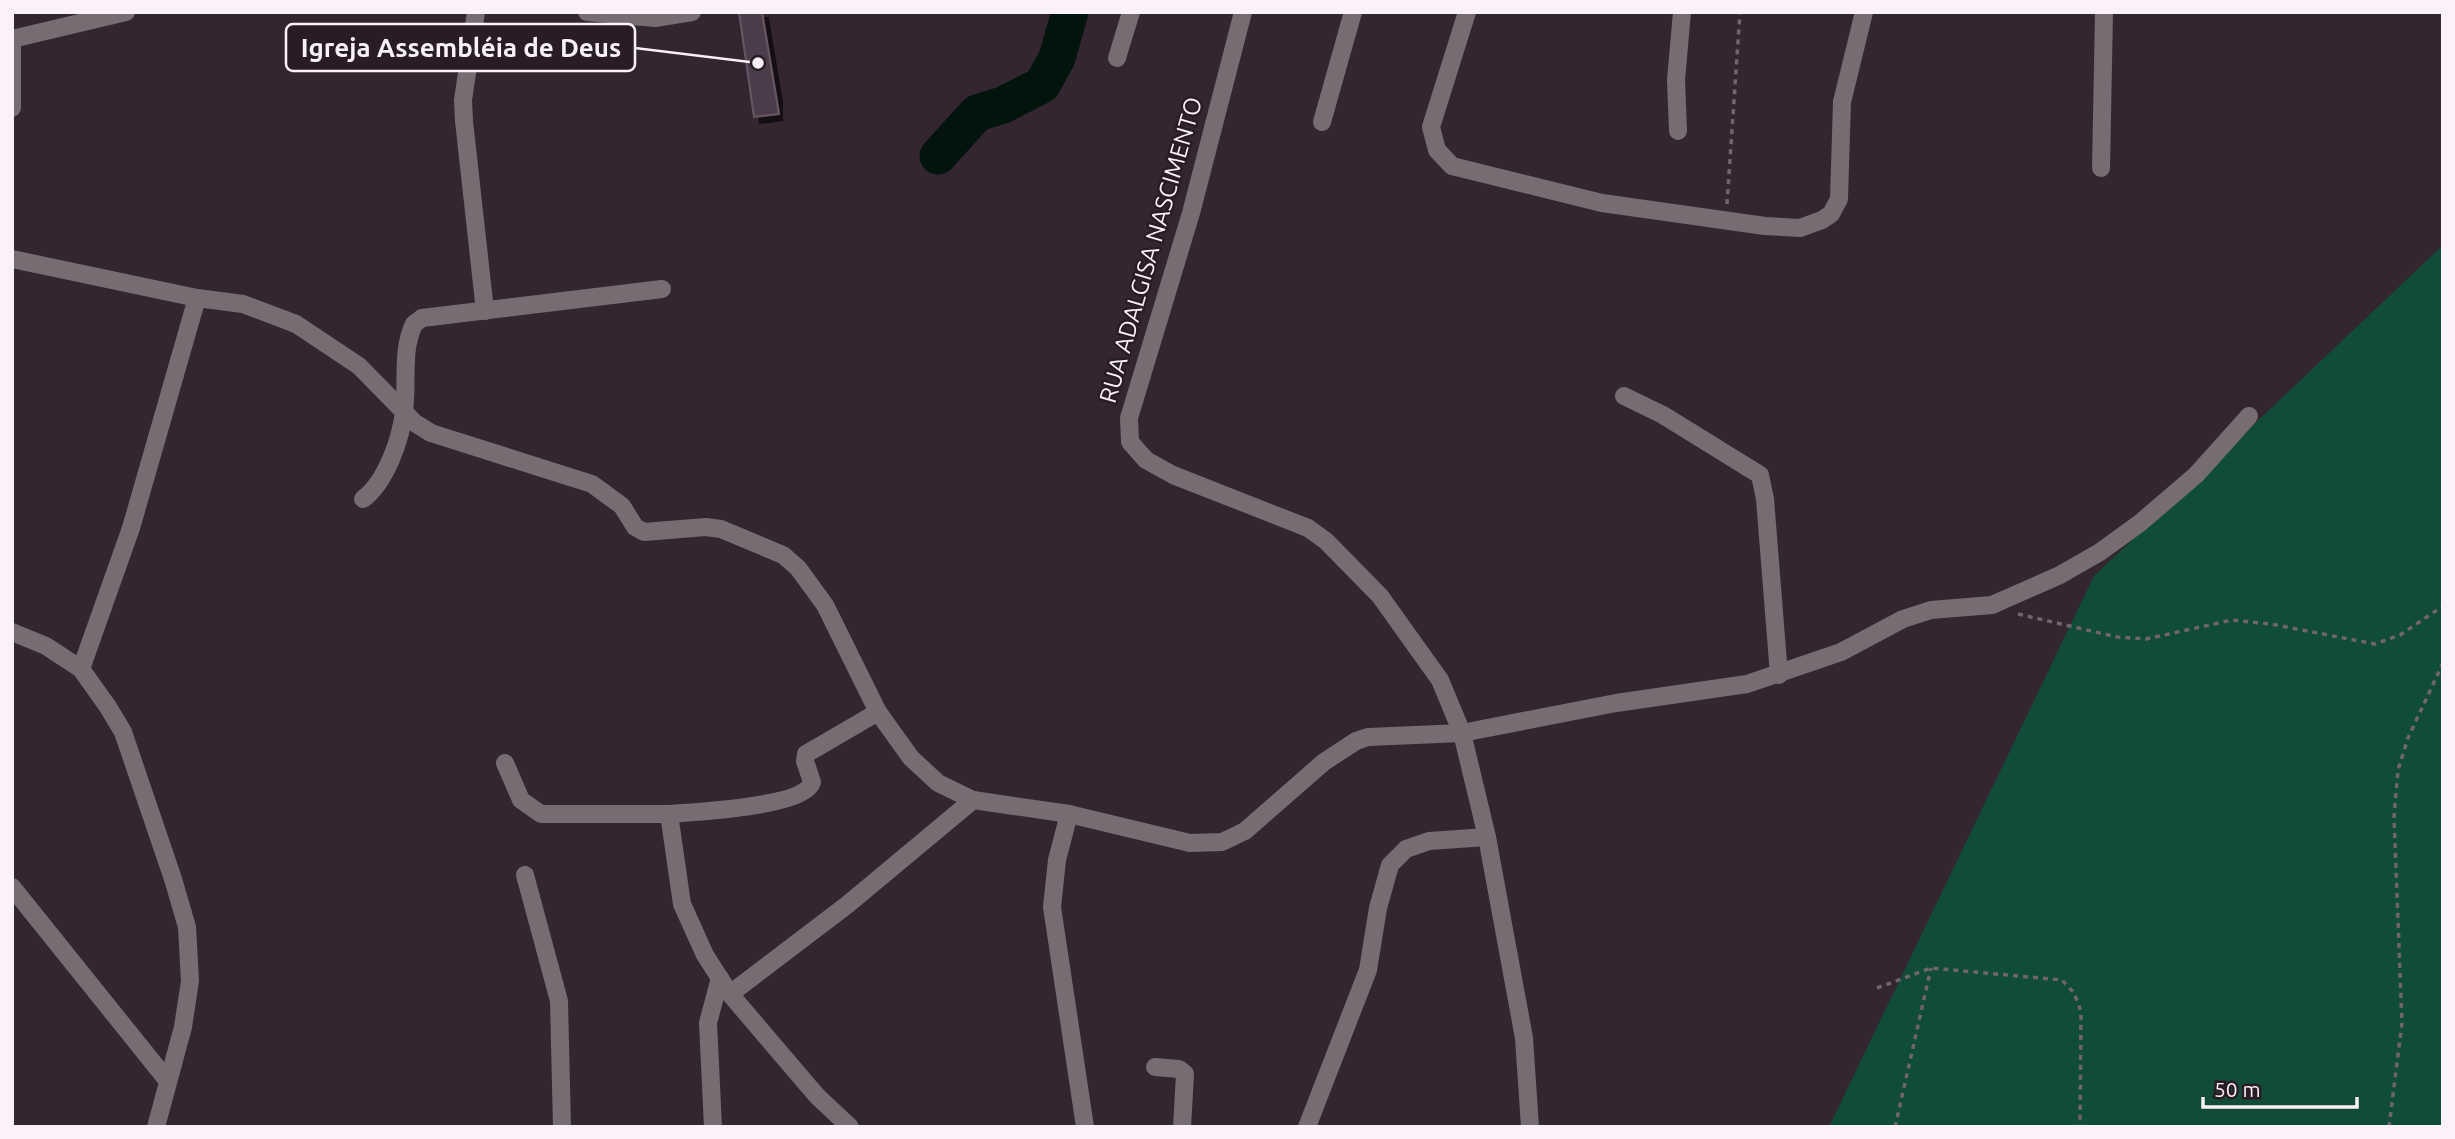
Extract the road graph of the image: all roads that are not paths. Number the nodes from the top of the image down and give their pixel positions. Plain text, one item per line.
1 (126, 12) edge
2 (476, 12) edge
3 (587, 12) edge
4 (692, 12) edge
5 (1131, 12) edge
6 (1242, 12) edge
7 (1353, 12) edge
8 (1467, 12) edge
9 (1682, 12) edge
10 (1864, 12) edge
11 (2105, 12) edge
12 (12, 39) edge
13 (12, 47) edge
14 (1117, 58) dead end
15 (12, 108) edge
16 (1322, 122) dead end
17 (1678, 131) dead end
18 (2101, 168) dead end
19 (12, 259) edge
20 (662, 289) dead end
21 (197, 298) junction
22 (485, 311) junction
23 (1624, 396) dead end
24 (404, 412) junction
25 (2249, 416) dead end
26 (363, 499) dead end
27 (12, 632) edge
28 (81, 669) junction
29 (1779, 675) junction
30 (878, 712) junction
31 (1462, 733) junction
32 (505, 763) dead end
33 (973, 800) junction
34 (669, 814) junction
35 (1069, 814) junction
36 (1488, 837) junction
37 (525, 875) dead end
38 (12, 887) edge
39 (720, 978) junction
40 (730, 994) junction
41 (1155, 1067) dead end
42 (167, 1080) junction
43 (156, 1127) edge
44 (562, 1127) edge
45 (713, 1127) edge
46 (850, 1127) edge
47 (1085, 1127) edge
48 (1182, 1127) edge
49 (1307, 1127) edge
50 (1530, 1127) edge

1 - 12 street
2 - 22 street
3 - 4 street
5 - 14 street
6 - 31 street, RUA ADALGISA NASCIMENTO
7 - 16 street
8 - 10 street
9 - 17 street
11 - 18 street
13 - 15 street
19 - 21 street
20 - 22 street
21 - 24 street
21 - 28 street
22 - 24 street
23 - 29 street
24 - 26 street
24 - 30 street
25 - 29 street
27 - 28 street
28 - 42 street
29 - 31 street
30 - 33 street
30 - 34 street
31 - 35 street
31 - 36 street, RUA ADALGISA NASCIMENTO
32 - 34 street
33 - 35 street
33 - 40 street
34 - 39 street
35 - 47 street
36 - 49 street
36 - 50 street, RUA ADALGISA NASCIMENTO
37 - 44 street
38 - 42 street
39 - 40 street
39 - 45 street
40 - 46 street
41 - 48 street
42 - 43 street

